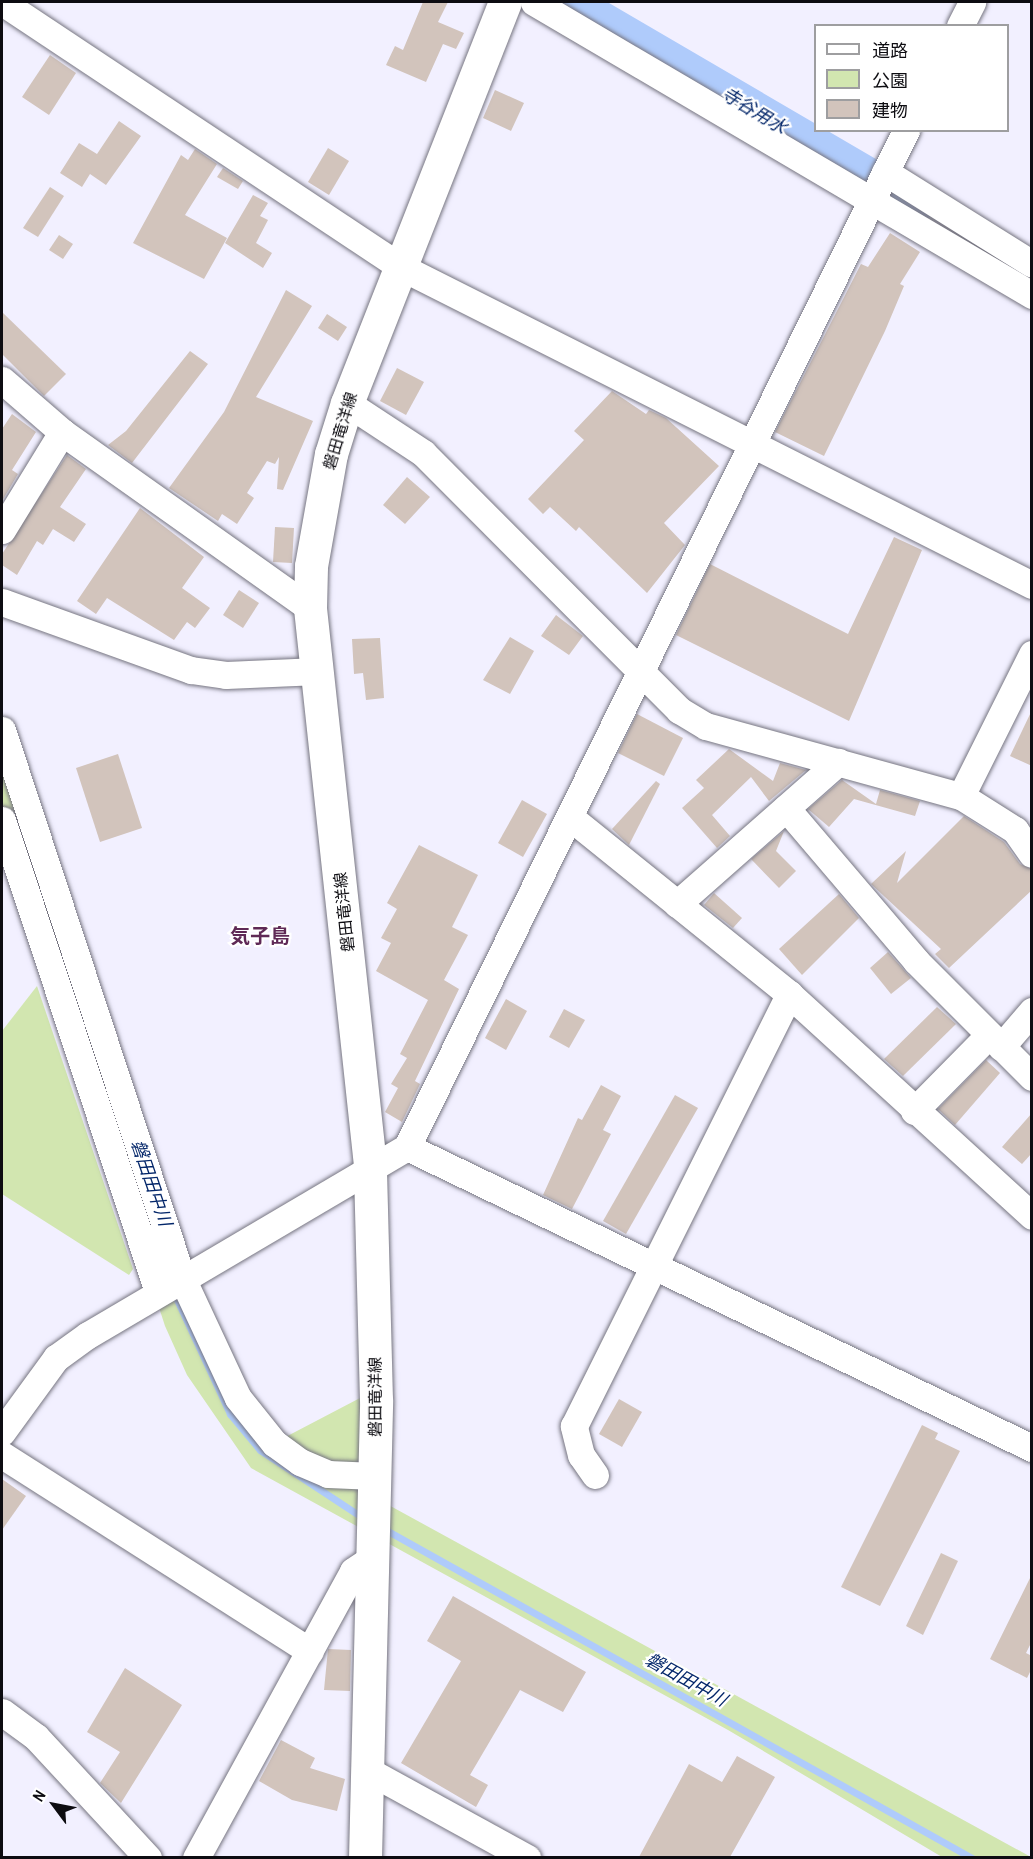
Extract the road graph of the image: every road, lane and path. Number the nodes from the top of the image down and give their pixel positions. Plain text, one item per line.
1 (505, 2) edge
2 (534, 2) edge
3 (972, 2) edge
4 (7, 8) edge
5 (961, 24) edge
6 (905, 132) edge
7 (885, 172) junction
8 (872, 198) junction
9 (1032, 264) edge
10 (399, 266) junction
11 (1032, 295) edge
12 (2, 380) edge
13 (347, 403) junction
14 (62, 432) junction
15 (752, 446) junction
16 (2, 530) edge
17 (1032, 585) edge
18 (2, 602) edge
19 (310, 608) junction
20 (1032, 654) edge
21 (318, 671) junction
22 (642, 675) junction
23 (2, 730) edge
24 (838, 762) junction
25 (962, 796) junction
26 (786, 808) junction
27 (571, 818) junction
28 (2, 820) edge
29 (1032, 854) edge
30 (8, 882) edge
31 (677, 904) junction
32 (789, 994) junction
33 (1032, 1011) edge
34 (995, 1041) junction
35 (1032, 1077) edge
36 (914, 1111) junction
37 (407, 1147) junction
38 (370, 1165) junction
39 (1032, 1216) edge
40 (652, 1268) junction
41 (182, 1278) junction
42 (158, 1293) junction
43 (2, 1432) edge
44 (1032, 1448) edge
45 (2, 1455) edge
46 (596, 1475) dead end
47 (375, 1476) junction
48 (372, 1558) junction
49 (310, 1651) junction
50 (2, 1712) edge
51 (367, 1770) junction
52 (147, 1857) edge
53 (196, 1857) edge
54 (365, 1857) edge
55 (527, 1857) edge

1 - 10 main road, 磐田竜洋線
2 - 8 street
3 - 5 street
4 - 10 street
6 - 7 street
7 - 8 street
7 - 9 street
8 - 11 street
8 - 15 street
10 - 13 main road, 磐田竜洋線
10 - 15 street
12 - 14 street
13 - 19 main road, 磐田竜洋線
13 - 22 street
14 - 16 street
14 - 19 street
15 - 17 street
15 - 22 street
18 - 21 street
19 - 21 main road, 磐田竜洋線
20 - 25 street
21 - 38 main road, 磐田竜洋線
22 - 24 street
22 - 27 street
23 - 41 street
24 - 25 street
24 - 26 street
25 - 29 street
26 - 31 street
26 - 34 street
27 - 31 street
27 - 37 street
28 - 30 street
30 - 42 street
31 - 32 street
32 - 36 street
32 - 40 street
33 - 34 street
34 - 35 street
34 - 36 street
36 - 39 street
37 - 38 street
37 - 40 street
38 - 41 street
38 - 47 main road, 磐田竜洋線
40 - 44 street
40 - 46 street
41 - 42 street
41 - 47 street
42 - 43 street
45 - 49 street
47 - 48 main road, 磐田竜洋線
48 - 49 street
48 - 51 main road, 磐田竜洋線
49 - 53 street
50 - 52 street
51 - 54 main road, 磐田竜洋線
51 - 55 street

